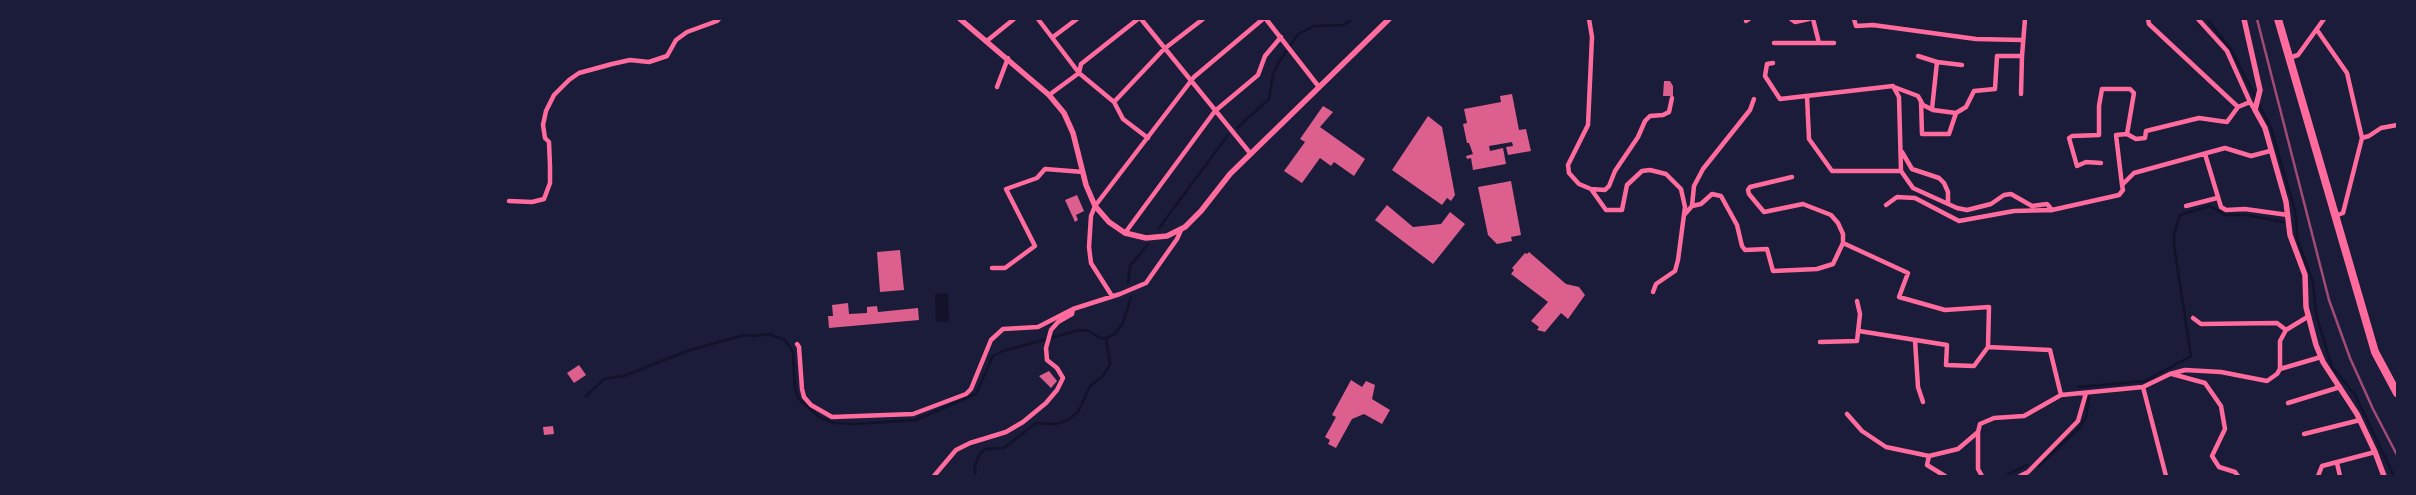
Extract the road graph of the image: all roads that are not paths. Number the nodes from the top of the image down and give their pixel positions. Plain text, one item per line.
1 (718, 19) edge
2 (1014, 19) edge
3 (1038, 19) edge
4 (1077, 19) edge
5 (1140, 19) edge
6 (1203, 19) edge
7 (1265, 19) edge
8 (1389, 19) edge
9 (1589, 19) edge
10 (1791, 19) edge
11 (1808, 19) edge
12 (1813, 19) edge
13 (1854, 19) edge
14 (1872, 19) edge
15 (2025, 19) edge
16 (2148, 19) edge
17 (2198, 19) edge
18 (2244, 19) edge
19 (2278, 19) edge
20 (2324, 19) edge
21 (962, 20) edge
22 (1873, 25) junction
23 (2317, 30) junction
24 (1053, 37) junction
25 (1281, 37) junction
26 (988, 40) junction
27 (2022, 40) junction
28 (1774, 43) dead end
29 (1819, 43) junction
30 (1834, 43) dead end
31 (1164, 49) junction
32 (1918, 56) dead end
33 (2022, 56) junction
34 (1008, 58) junction
35 (2289, 58) junction
36 (1937, 62) junction
37 (1772, 63) dead end
38 (1962, 65) dead end
39 (1079, 73) junction
40 (1190, 82) junction
41 (1893, 86) junction
42 (997, 87) dead end
43 (1319, 87) junction
44 (2021, 94) dead end
45 (1049, 95) junction
46 (1807, 96) junction
47 (1672, 98) dead end
48 (1754, 99) dead end
49 (1921, 101) junction
50 (1114, 102) junction
51 (2250, 102) junction
52 (2238, 107) junction
53 (1932, 109) junction
54 (2256, 109) junction
55 (1215, 111) junction
56 (1956, 113) junction
57 (2397, 125) edge
58 (2127, 134) junction
59 (1148, 138) junction
60 (2362, 138) junction
61 (1901, 151) junction
62 (2270, 151) junction
63 (1250, 153) junction
64 (2205, 154) junction
65 (2101, 163) dead end
66 (1901, 171) junction
67 (1083, 172) junction
68 (1792, 177) dead end
69 (2122, 186) junction
70 (1591, 189) junction
71 (2217, 198) junction
72 (509, 201) dead end
73 (1948, 203) junction
74 (1886, 205) dead end
75 (1095, 206) junction
76 (1692, 206) junction
77 (2186, 206) dead end
78 (2052, 210) junction
79 (1684, 215) junction
80 (2288, 215) junction
81 (2335, 216) junction
82 (1181, 230) junction
83 (1125, 232) junction
84 (1843, 243) junction
85 (992, 268) dead end
86 (1653, 292) dead end
87 (1112, 296) junction
88 (1857, 301) dead end
89 (1073, 309) junction
90 (2308, 316) junction
91 (2193, 318) dead end
92 (2286, 330) junction
93 (1859, 331) junction
94 (1915, 340) junction
95 (1820, 342) dead end
96 (797, 344) dead end
97 (1988, 347) junction
98 (2321, 358) junction
99 (2280, 369) junction
100 (2170, 374) junction
101 (2143, 387) junction
102 (2340, 388) junction
103 (2397, 391) edge
104 (2086, 392) junction
105 (2061, 395) junction
106 (1923, 402) dead end
107 (2288, 403) dead end
108 (1847, 414) dead end
109 (2360, 420) junction
110 (1978, 432) junction
111 (2304, 434) dead end
112 (2375, 452) junction
113 (1929, 456) junction
114 (2337, 463) junction
115 (934, 476) edge
116 (1944, 476) edge
117 (1982, 476) edge
118 (2020, 476) edge
119 (2166, 476) edge
120 (2238, 476) edge
121 (2318, 476) edge
122 (2340, 476) edge
123 (2384, 476) edge

1 - 72 street
2 - 26 street
3 - 24 street
4 - 24 street
5 - 31 street
5 - 39 street
6 - 31 street
7 - 25 street
7 - 40 street
8 - 43 street
9 - 70 street
10 - 11 street
12 - 29 street
13 - 22 street
14 - 22 street
15 - 27 street
16 - 52 street
17 - 51 street
18 - 54 street
19 - 35 highway
20 - 23 street
21 - 26 street
22 - 27 street
23 - 35 street
23 - 60 street
24 - 39 street
25 - 43 street
25 - 55 street
26 - 34 street
27 - 33 street
28 - 29 street
29 - 30 street
31 - 40 street
31 - 50 street
32 - 36 street
33 - 44 street
33 - 56 street
34 - 42 street
34 - 45 street
35 - 81 highway
36 - 38 street
36 - 53 street
37 - 46 street
39 - 45 street
39 - 50 street
40 - 55 street
40 - 59 street
41 - 46 street
41 - 49 street
41 - 61 street
43 - 63 street
45 - 67 street
46 - 66 street
47 - 70 street
48 - 76 street
49 - 53 street
49 - 56 street
50 - 59 street
51 - 52 street
51 - 54 street
52 - 58 street
53 - 56 street
54 - 62 street
55 - 63 street
55 - 83 street
57 - 60 street
58 - 65 street
58 - 69 street
59 - 75 street
60 - 81 street
61 - 66 street
61 - 73 street
62 - 64 street
62 - 80 street
63 - 82 street
64 - 69 street
64 - 71 street
66 - 73 street
67 - 75 street
67 - 85 street
68 - 84 street
69 - 78 street
70 - 79 street
71 - 77 street
71 - 80 street
73 - 78 street
74 - 78 street
75 - 83 street
75 - 87 street
76 - 79 street
76 - 84 street
79 - 86 street
80 - 90 street
81 - 103 highway
82 - 83 street
82 - 87 street
84 - 97 street
87 - 89 street
88 - 93 street
89 - 96 street
89 - 115 street
90 - 92 street
90 - 98 street
91 - 92 street
92 - 99 street
93 - 94 street
93 - 95 street
94 - 97 street
94 - 106 street
97 - 105 street
98 - 99 street
98 - 102 street
99 - 100 street
100 - 101 street
100 - 120 street
101 - 104 street
101 - 119 street
102 - 107 street
102 - 109 street
104 - 105 street
104 - 118 street
105 - 110 street
108 - 113 street
109 - 111 street
109 - 112 street
110 - 113 street
110 - 117 street
112 - 114 street
112 - 123 street
113 - 116 street
114 - 121 street
114 - 122 street

